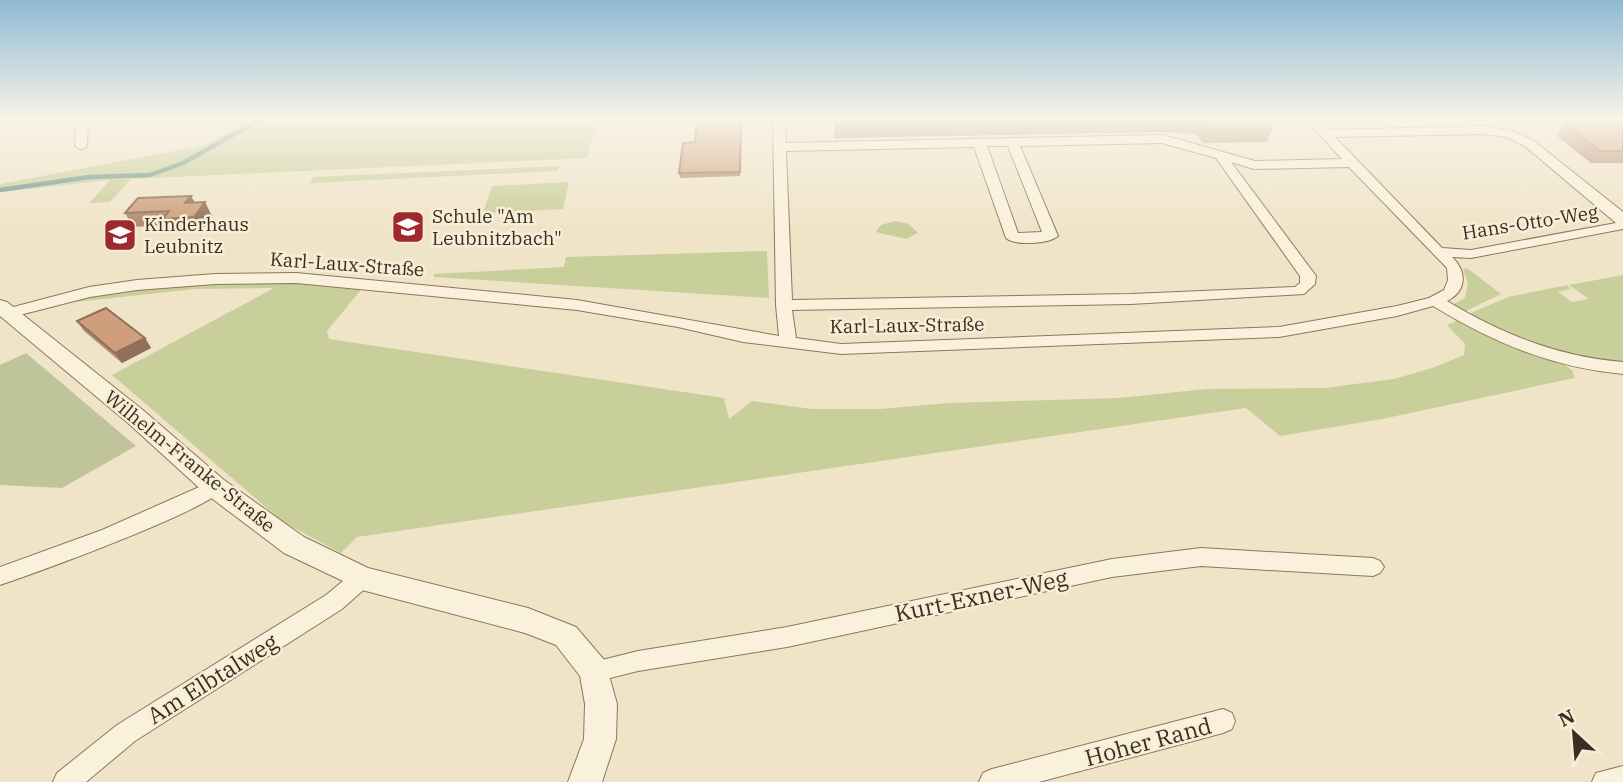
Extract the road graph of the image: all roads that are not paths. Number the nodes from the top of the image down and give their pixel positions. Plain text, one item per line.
1 (779, 155) edge
2 (984, 155) edge
3 (1018, 155) edge
4 (1214, 155) edge
5 (1345, 155) edge
6 (1544, 155) edge
7 (1222, 158) junction
8 (1352, 163) junction
9 (1623, 220) edge
10 (1438, 252) junction
11 (1435, 301) junction
12 (784, 305) junction
13 (4, 310) edge
14 (788, 341) junction
15 (1623, 368) edge
16 (215, 487) junction
17 (1373, 567) dead end
18 (0, 576) edge
19 (362, 578) junction
20 (594, 671) junction
21 (1223, 721) dead end
22 (1623, 779) edge
23 (66, 782) edge
24 (585, 782) edge
25 (992, 782) edge
26 (1605, 782) edge

1 - 12 street
2 - 3 street
4 - 7 street
5 - 8 street
6 - 9 street, Hans-Otto-Weg
7 - 8 street
7 - 12 street, Karl-Laux-Straße
8 - 10 street
9 - 10 street, Hans-Otto-Weg
10 - 11 street
11 - 14 street, Karl-Laux-Straße
11 - 15 street
12 - 14 street
13 - 14 street, Karl-Laux-Straße
13 - 16 street, Wilhelm-Franke-Straße
16 - 18 street
16 - 19 street, Wilhelm-Franke-Straße
17 - 20 street, Kurt-Exner-Weg
19 - 20 street, Wilhelm-Franke-Straße
19 - 23 street, Am Elbtalweg
20 - 24 street, Wilhelm-Franke-Straße
21 - 25 street, Hoher Rand
22 - 26 street

